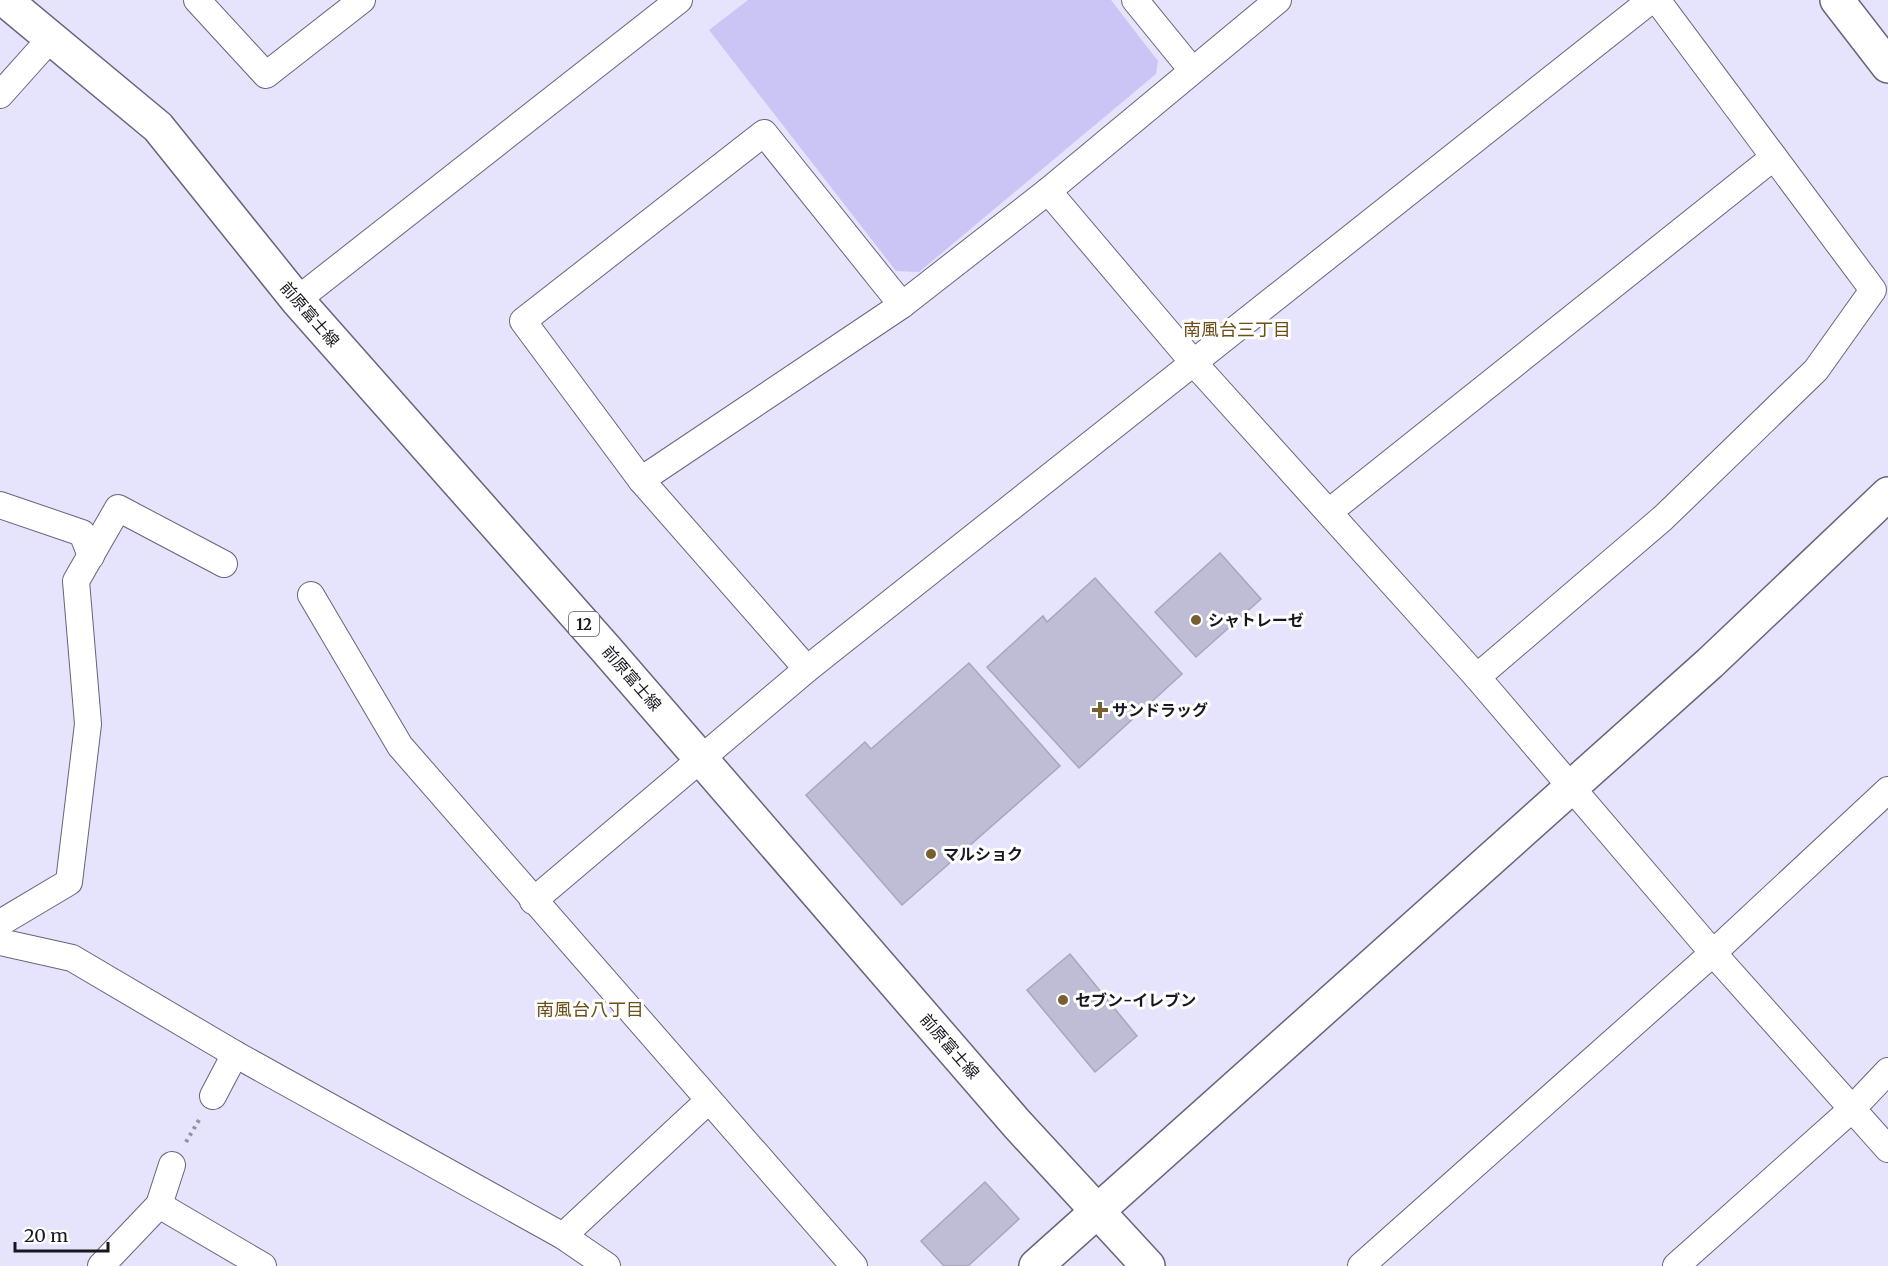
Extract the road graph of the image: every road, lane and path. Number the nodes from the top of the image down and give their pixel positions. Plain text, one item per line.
1 (5, 0) edge
2 (197, 0) edge
3 (362, 0) edge
4 (680, 0) edge
5 (1135, 0) edge
6 (1278, 0) edge
7 (1651, 0) edge
8 (1657, 0) edge
9 (1837, 0) edge
10 (51, 38) junction
11 (1888, 66) edge
12 (1192, 70) junction
13 (0, 95) edge
14 (1774, 157) junction
15 (1048, 191) junction
16 (297, 300) junction
17 (902, 305) junction
18 (1193, 362) junction
19 (640, 480) junction
20 (1888, 494) edge
21 (0, 505) edge
22 (1329, 512) junction
23 (91, 556) junction
24 (224, 564) dead end
25 (311, 596) dead end
26 (807, 669) junction
27 (1477, 677) junction
28 (702, 759) junction
29 (1571, 788) junction
30 (1888, 790) edge
31 (533, 901) junction
32 (0, 923) edge
33 (0, 942) edge
34 (1713, 953) junction
35 (235, 1054) junction
36 (1888, 1071) edge
37 (213, 1096) joint
38 (708, 1101) junction
39 (1852, 1109) junction
40 (1888, 1149) edge
41 (172, 1165) joint
42 (159, 1205) junction
43 (1099, 1211) junction
44 (563, 1236) junction
45 (101, 1266) edge
46 (263, 1266) edge
47 (607, 1266) edge
48 (854, 1266) edge
49 (1036, 1266) edge
50 (1148, 1266) edge
51 (1361, 1266) edge
52 (1676, 1266) edge

1 - 10 main road, 前原富士線 / 12
2 - 3 street
4 - 16 street
5 - 12 street
6 - 12 street
7 - 18 street
8 - 14 street
9 - 11 main road
10 - 13 street
10 - 16 main road, 前原富士線 / 12
12 - 15 street
14 - 22 street
14 - 27 street
15 - 17 street
15 - 18 street
16 - 28 main road, 前原富士線 / 12
17 - 19 street
17 - 19 street
18 - 22 street
18 - 26 street
19 - 26 street
20 - 29 main road
21 - 23 street
22 - 27 street
23 - 24 street
23 - 32 street
25 - 31 street
26 - 28 street
27 - 29 street
28 - 31 street
28 - 43 main road, 前原富士線 / 12
29 - 34 street
29 - 43 main road
30 - 34 street
31 - 38 street
33 - 35 street
34 - 39 street
34 - 51 street
35 - 37 street
35 - 44 street
36 - 39 street
37 - 41 path
38 - 44 street
38 - 48 street
39 - 40 street
39 - 52 street
41 - 42 street
42 - 45 street
42 - 46 street
43 - 49 main road
43 - 50 main road, 前原富士線 / 12
44 - 47 street

